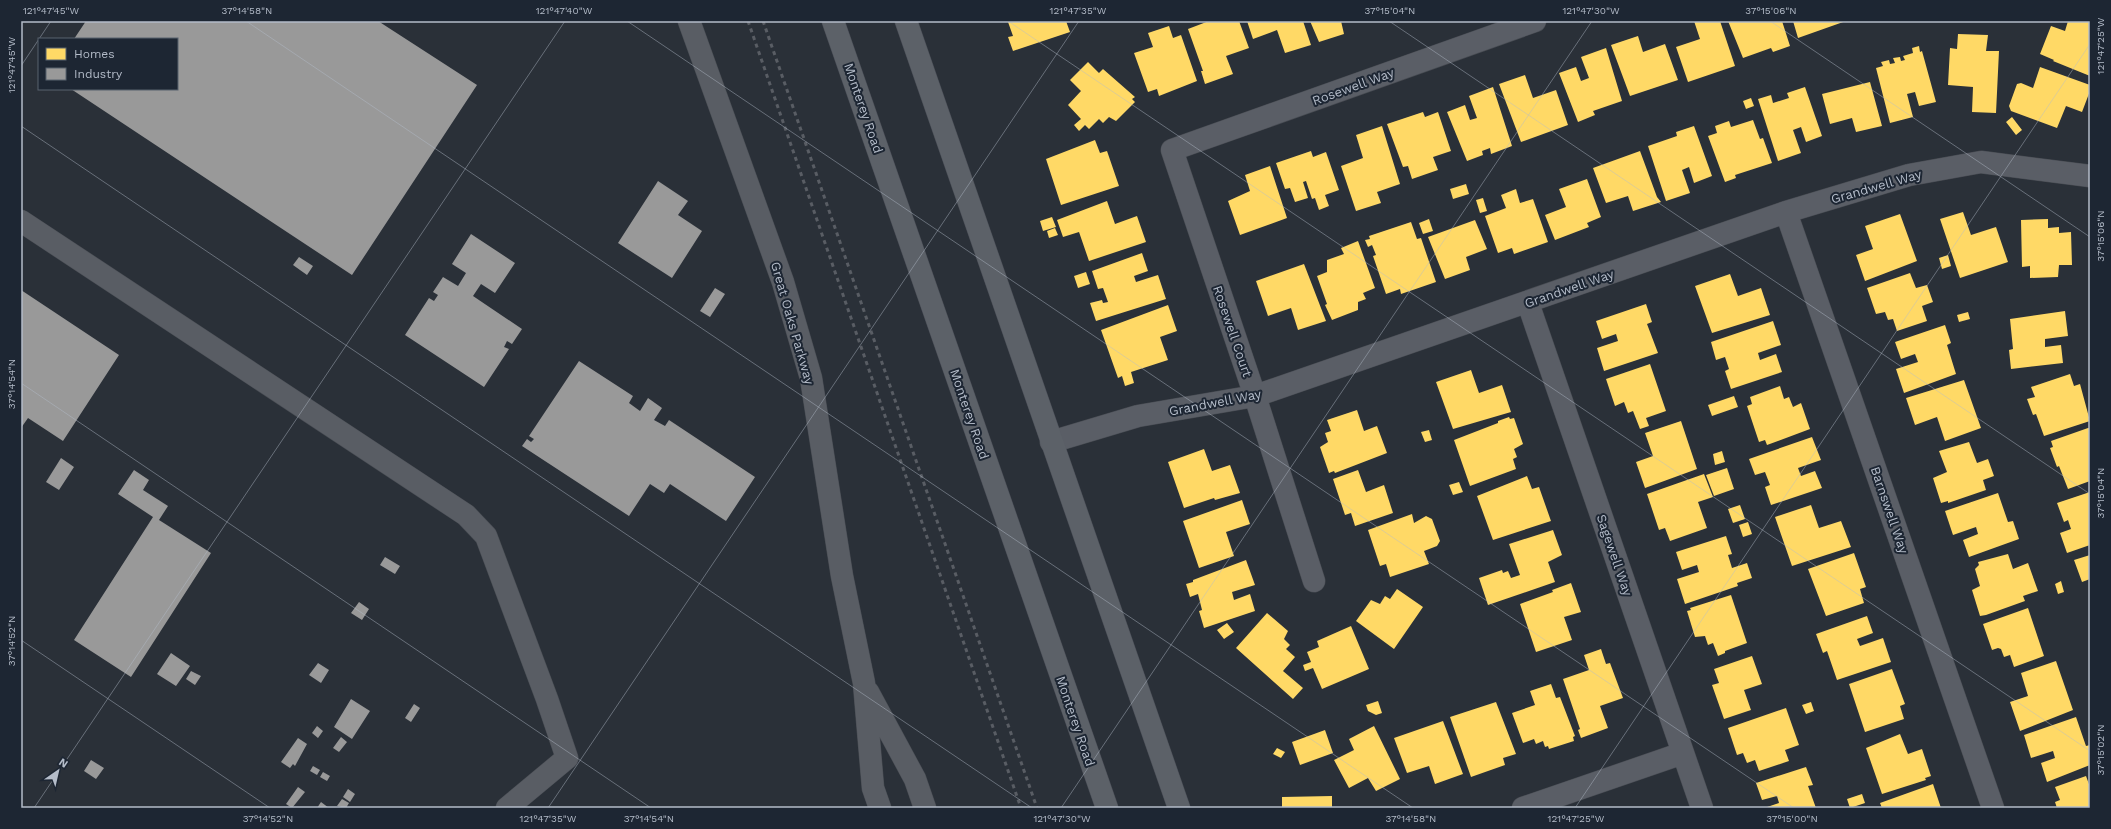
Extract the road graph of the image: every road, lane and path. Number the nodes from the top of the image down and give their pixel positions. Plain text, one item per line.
1 (689, 21) edge
2 (833, 21) edge
3 (906, 21) edge
4 (1535, 21) edge
5 (1172, 150) joint
6 (2090, 176) edge
7 (1786, 212) junction
8 (21, 221) edge
9 (1528, 303) junction
10 (1255, 396) junction
11 (1051, 442) junction
12 (1314, 581) dead end
13 (864, 684) junction
14 (1683, 753) junction
15 (507, 808) edge
16 (880, 808) edge
17 (925, 808) edge
18 (1107, 808) edge
19 (1179, 808) edge
20 (1523, 808) edge
21 (1702, 808) edge
22 (1993, 808) edge

1 - 13 main road, Great Oaks Parkway
2 - 18 main road, Monterey Road
3 - 11 main road
4 - 5 street, Rosewell Way
5 - 10 street, Rosewell Court
6 - 7 street, Grandwell Way
7 - 9 street, Grandwell Way
7 - 22 street, Barnswell Way
8 - 15 main road
9 - 10 street, Grandwell Way
9 - 14 street, Sagewell Way
10 - 11 street, Grandwell Way
10 - 12 street, Rosewell Court
11 - 19 main road
13 - 16 main road, Great Oaks Parkway
13 - 17 main road, Great Oaks Parkway
14 - 20 street
14 - 21 street, Sagewell Way

